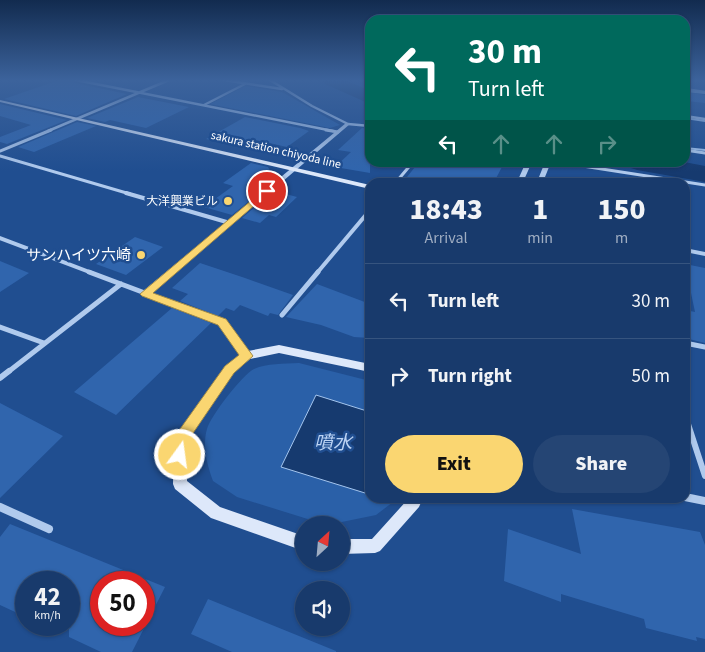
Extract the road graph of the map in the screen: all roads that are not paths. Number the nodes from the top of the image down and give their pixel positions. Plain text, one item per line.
1 (40, 110) edge
2 (97, 110) edge
3 (226, 110) edge
4 (323, 110) edge
5 (690, 117) edge
6 (76, 119) junction
7 (705, 119) edge
8 (348, 124) junction
9 (365, 126) edge
10 (338, 132) junction
11 (0, 151) edge
12 (690, 151) edge
13 (705, 153) edge
14 (0, 156) edge
15 (409, 167) edge
16 (585, 167) edge
17 (292, 170) junction
18 (400, 178) edge
19 (647, 178) edge
20 (690, 184) edge
21 (705, 185) edge
22 (365, 186) edge
23 (365, 216) edge
24 (230, 223) junction
25 (0, 238) edge
26 (690, 251) edge
27 (705, 254) edge
28 (121, 284) junction
29 (146, 294) junction
30 (282, 315) dead end
31 (0, 327) edge
32 (44, 343) junction
33 (690, 345) edge
34 (705, 347) edge
35 (247, 356) junction
36 (365, 367) edge
37 (0, 378) edge
38 (690, 430) edge
39 (705, 476) edge
40 (690, 498) edge
41 (705, 501) edge
42 (413, 503) edge
43 (0, 507) edge
44 (49, 529) dead end
45 (295, 541) edge
46 (350, 547) edge

1 - 6 main road, sakura station chiyoda line
2 - 6 street
3 - 10 street
4 - 8 street
5 - 7 street
6 - 11 street
6 - 17 main road, sakura station chiyoda line
8 - 9 street
8 - 10 street
10 - 17 street
12 - 13 street
14 - 24 street
15 - 18 street
16 - 19 street
17 - 22 main road, sakura station chiyoda line
17 - 24 street
20 - 21 street
23 - 30 street
24 - 29 street
25 - 28 street
26 - 27 street
28 - 29 street
28 - 32 street
29 - 35 street
31 - 32 street
32 - 37 street
33 - 34 street
35 - 36 main road
35 - 45 main road
38 - 39 street
40 - 41 street
42 - 46 main road
43 - 44 street

